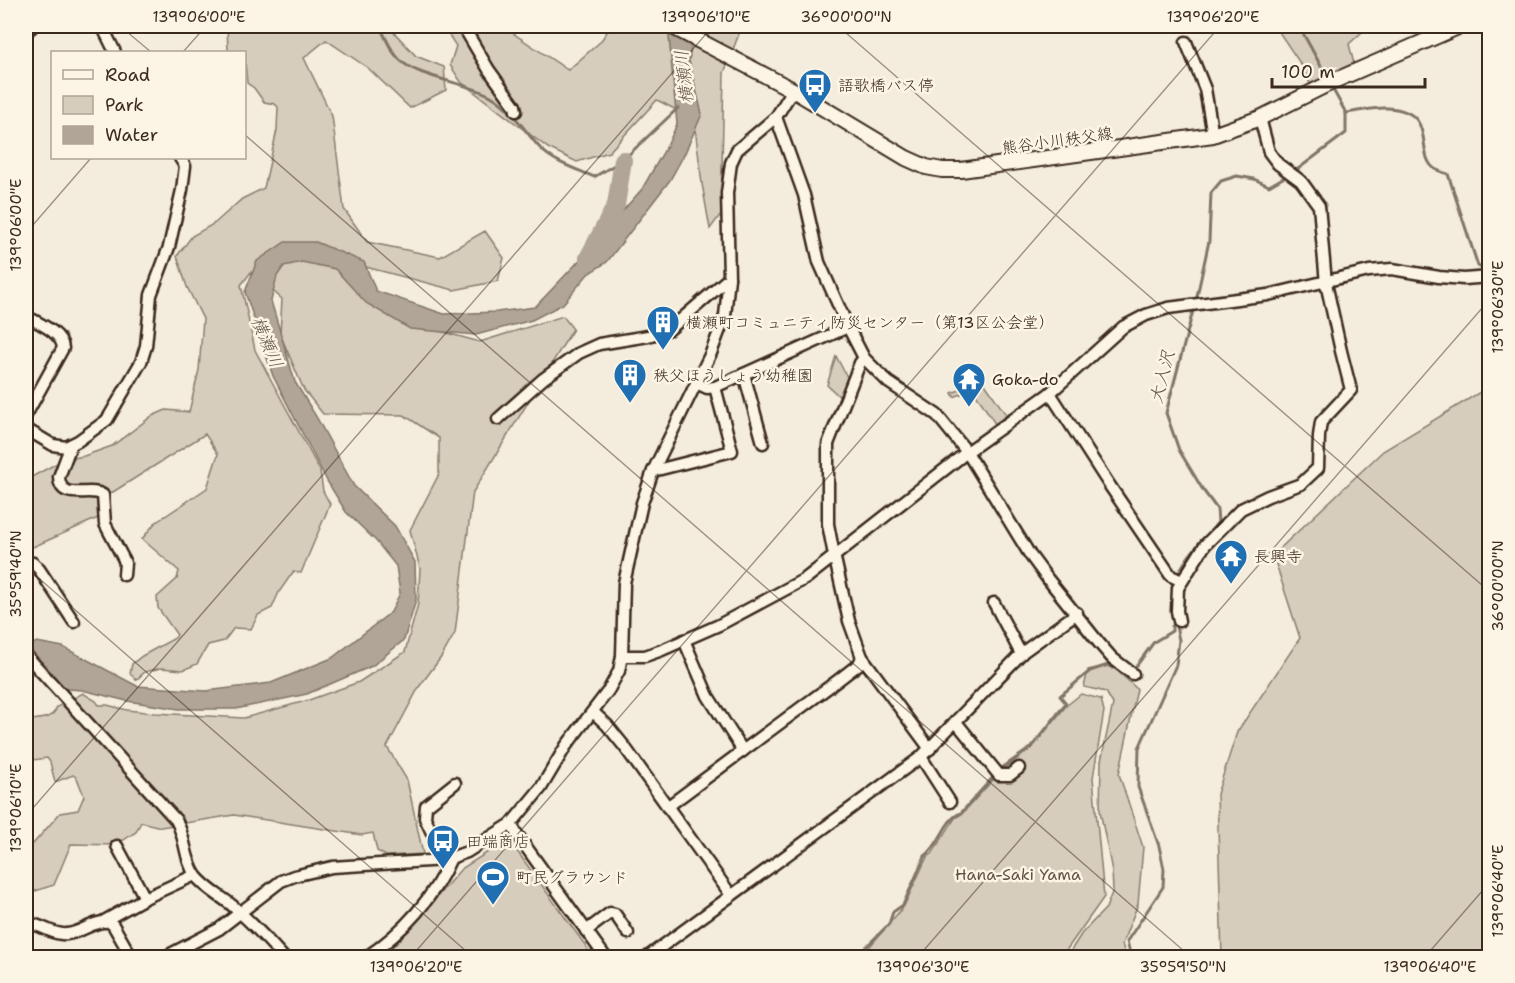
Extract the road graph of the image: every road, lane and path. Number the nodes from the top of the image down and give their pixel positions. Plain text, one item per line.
1 (33, 26) edge
2 (102, 26) edge
3 (464, 26) edge
4 (671, 26) edge
5 (1460, 26) edge
6 (26, 32) edge
7 (1186, 42) dead end
8 (115, 51) edge
9 (793, 90) junction
10 (516, 111) dead end
11 (776, 117) junction
12 (1260, 118) junction
13 (1213, 135) junction
14 (181, 159) edge
15 (1490, 277) edge
16 (729, 278) junction
17 (1326, 283) junction
18 (26, 316) edge
19 (848, 327) junction
20 (864, 358) junction
21 (744, 374) junction
22 (696, 383) junction
23 (715, 387) junction
24 (1050, 393) junction
25 (26, 415) edge
26 (498, 419) dead end
27 (26, 429) edge
28 (763, 443) dead end
29 (71, 445) junction
30 (967, 452) junction
31 (652, 471) junction
32 (834, 555) junction
33 (26, 561) edge
34 (124, 575) dead end
35 (1178, 579) junction
36 (994, 603) dead end
37 (1077, 613) junction
38 (1179, 621) dead end
39 (74, 622) dead end
40 (684, 640) junction
41 (1021, 654) junction
42 (26, 655) edge
43 (622, 656) junction
44 (862, 657) junction
45 (1133, 674) dead end
46 (593, 712) junction
47 (956, 722) junction
48 (743, 751) junction
49 (926, 753) junction
50 (1019, 768) dead end
51 (455, 783) dead end
52 (950, 802) dead end
53 (667, 807) junction
54 (511, 824) junction
55 (117, 846) dead end
56 (448, 859) junction
57 (195, 875) junction
58 (731, 896) junction
59 (145, 898) junction
60 (240, 913) junction
61 (104, 921) junction
62 (26, 923) edge
63 (586, 931) junction
64 (628, 933) dead end
65 (132, 957) edge
66 (163, 957) edge
67 (285, 957) edge
68 (364, 957) edge
69 (606, 957) edge
70 (646, 957) edge

1 - 6 street
2 - 8 street
3 - 10 street
4 - 9 main road, 熊谷小川秩父線
5 - 12 main road, 熊谷小川秩父線
7 - 13 street
9 - 11 street
9 - 13 main road, 熊谷小川秩父線
11 - 16 street
11 - 19 street
12 - 13 main road, 熊谷小川秩父線
12 - 17 street
14 - 29 street
15 - 17 street
16 - 22 street
16 - 26 street
17 - 24 street
17 - 35 street
18 - 25 street
19 - 20 street
19 - 21 street
20 - 30 street
20 - 32 street
21 - 23 street
21 - 28 street
22 - 23 street
22 - 31 street
23 - 31 street
24 - 30 street
24 - 35 street
27 - 29 street
29 - 34 street
30 - 32 street
30 - 37 street
31 - 43 street
32 - 40 street
32 - 44 street
33 - 39 street
35 - 38 street
36 - 41 street
37 - 41 street
37 - 45 street
40 - 43 street
40 - 48 street
41 - 47 street
42 - 57 street
43 - 46 street
44 - 48 street
44 - 49 street
46 - 53 street
46 - 54 street
47 - 49 street
47 - 50 street
48 - 53 street
49 - 52 street
49 - 58 street
51 - 56 street
53 - 58 street
54 - 56 street
54 - 63 street
55 - 59 street
56 - 60 street
56 - 68 street
57 - 59 street
57 - 60 street
58 - 70 street
59 - 61 street
60 - 66 street
60 - 67 street
61 - 62 street
61 - 65 street
63 - 64 street
63 - 69 street

